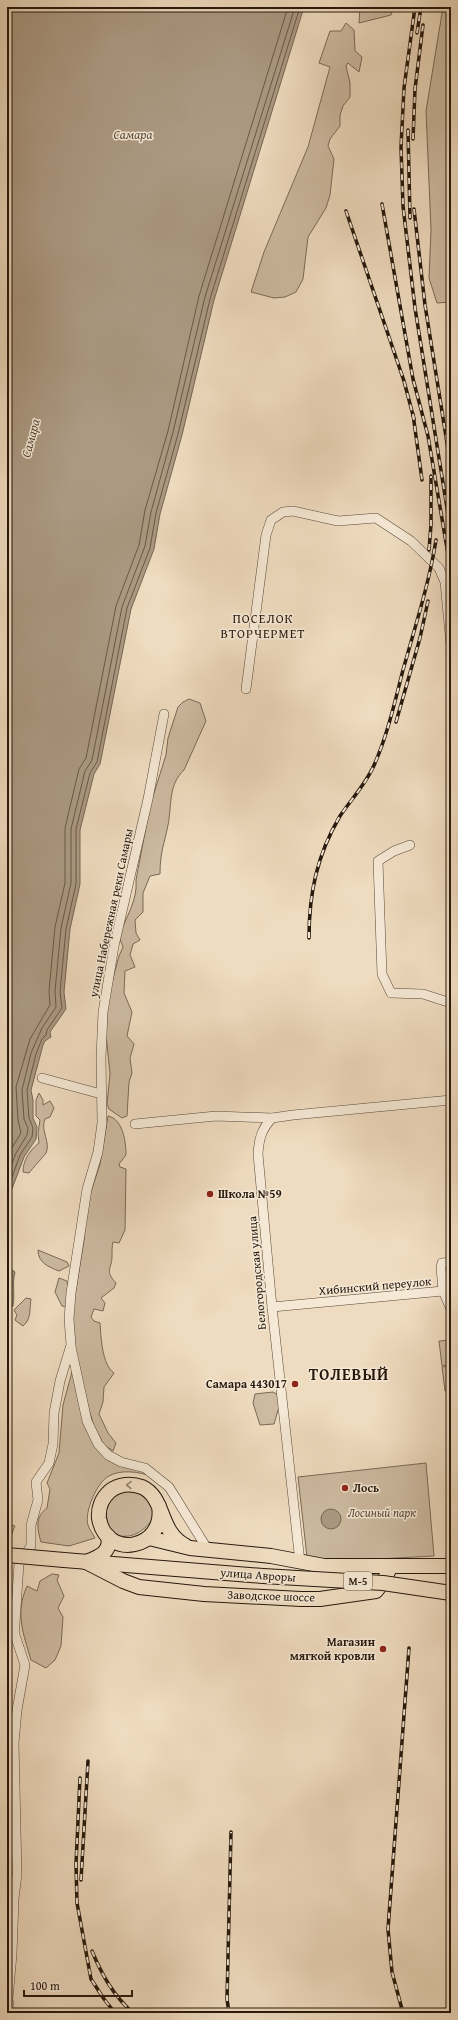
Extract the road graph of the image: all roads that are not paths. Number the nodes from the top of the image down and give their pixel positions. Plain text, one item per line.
1 (451, 645) edge
2 (246, 689) dead end
3 (164, 714) dead end
4 (451, 746) edge
5 (451, 774) edge
6 (410, 845) dead end
7 (451, 1003) edge
8 (42, 1078) dead end
9 (101, 1094) junction
10 (451, 1100) edge
11 (272, 1118) junction
12 (135, 1124) dead end
13 (451, 1262) edge
14 (443, 1291) junction
15 (272, 1308) junction
16 (451, 1309) edge
17 (71, 1345) junction
18 (159, 1506) junction
19 (108, 1536) junction
20 (145, 1540) junction
21 (190, 1548) junction
22 (208, 1550) junction
23 (7, 1555) edge
24 (86, 1562) junction
25 (300, 1562) junction
26 (451, 1566) edge
27 (390, 1567) junction
28 (144, 1568) junction
29 (160, 1569) junction
30 (139, 1587) junction
31 (451, 1593) edge
32 (279, 1598) junction
33 (10, 2013) edge

1 - 2 street
3 - 9 street, улица Набережная реки Самары
4 - 5 street
6 - 7 street
8 - 9 street
9 - 17 street, улица Набережная реки Самары
10 - 11 street
11 - 12 street
11 - 15 street, Белогородская улица
13 - 14 street, Хибинский переулок
14 - 15 street, Хибинский переулок
14 - 16 street
15 - 25 street, Белогородская улица
17 - 22 street
17 - 33 street, улица Набережная реки Самары
18 -> 19 main road
18 - 20 main road
18 - 21 main road
19 - 20 main road
19 - 24 main road
20 - 21 main road
20 - 29 main road
21 - 22 main road
22 - 25 main road
23 - 24 main road, улица Авроры / М-5, bridge
24 - 28 main road, улица Авроры / М-5
24 - 30 main road, Заводское шоссе
25 - 27 main road
25 - 32 main road
26 - 27 main road
27 - 32 main road, Заводское шоссе
28 - 29 main road, улица Авроры / М-5
28 - 30 main road
29 - 31 main road, улица Авроры / М-5, bridge
30 - 32 main road, Заводское шоссе

